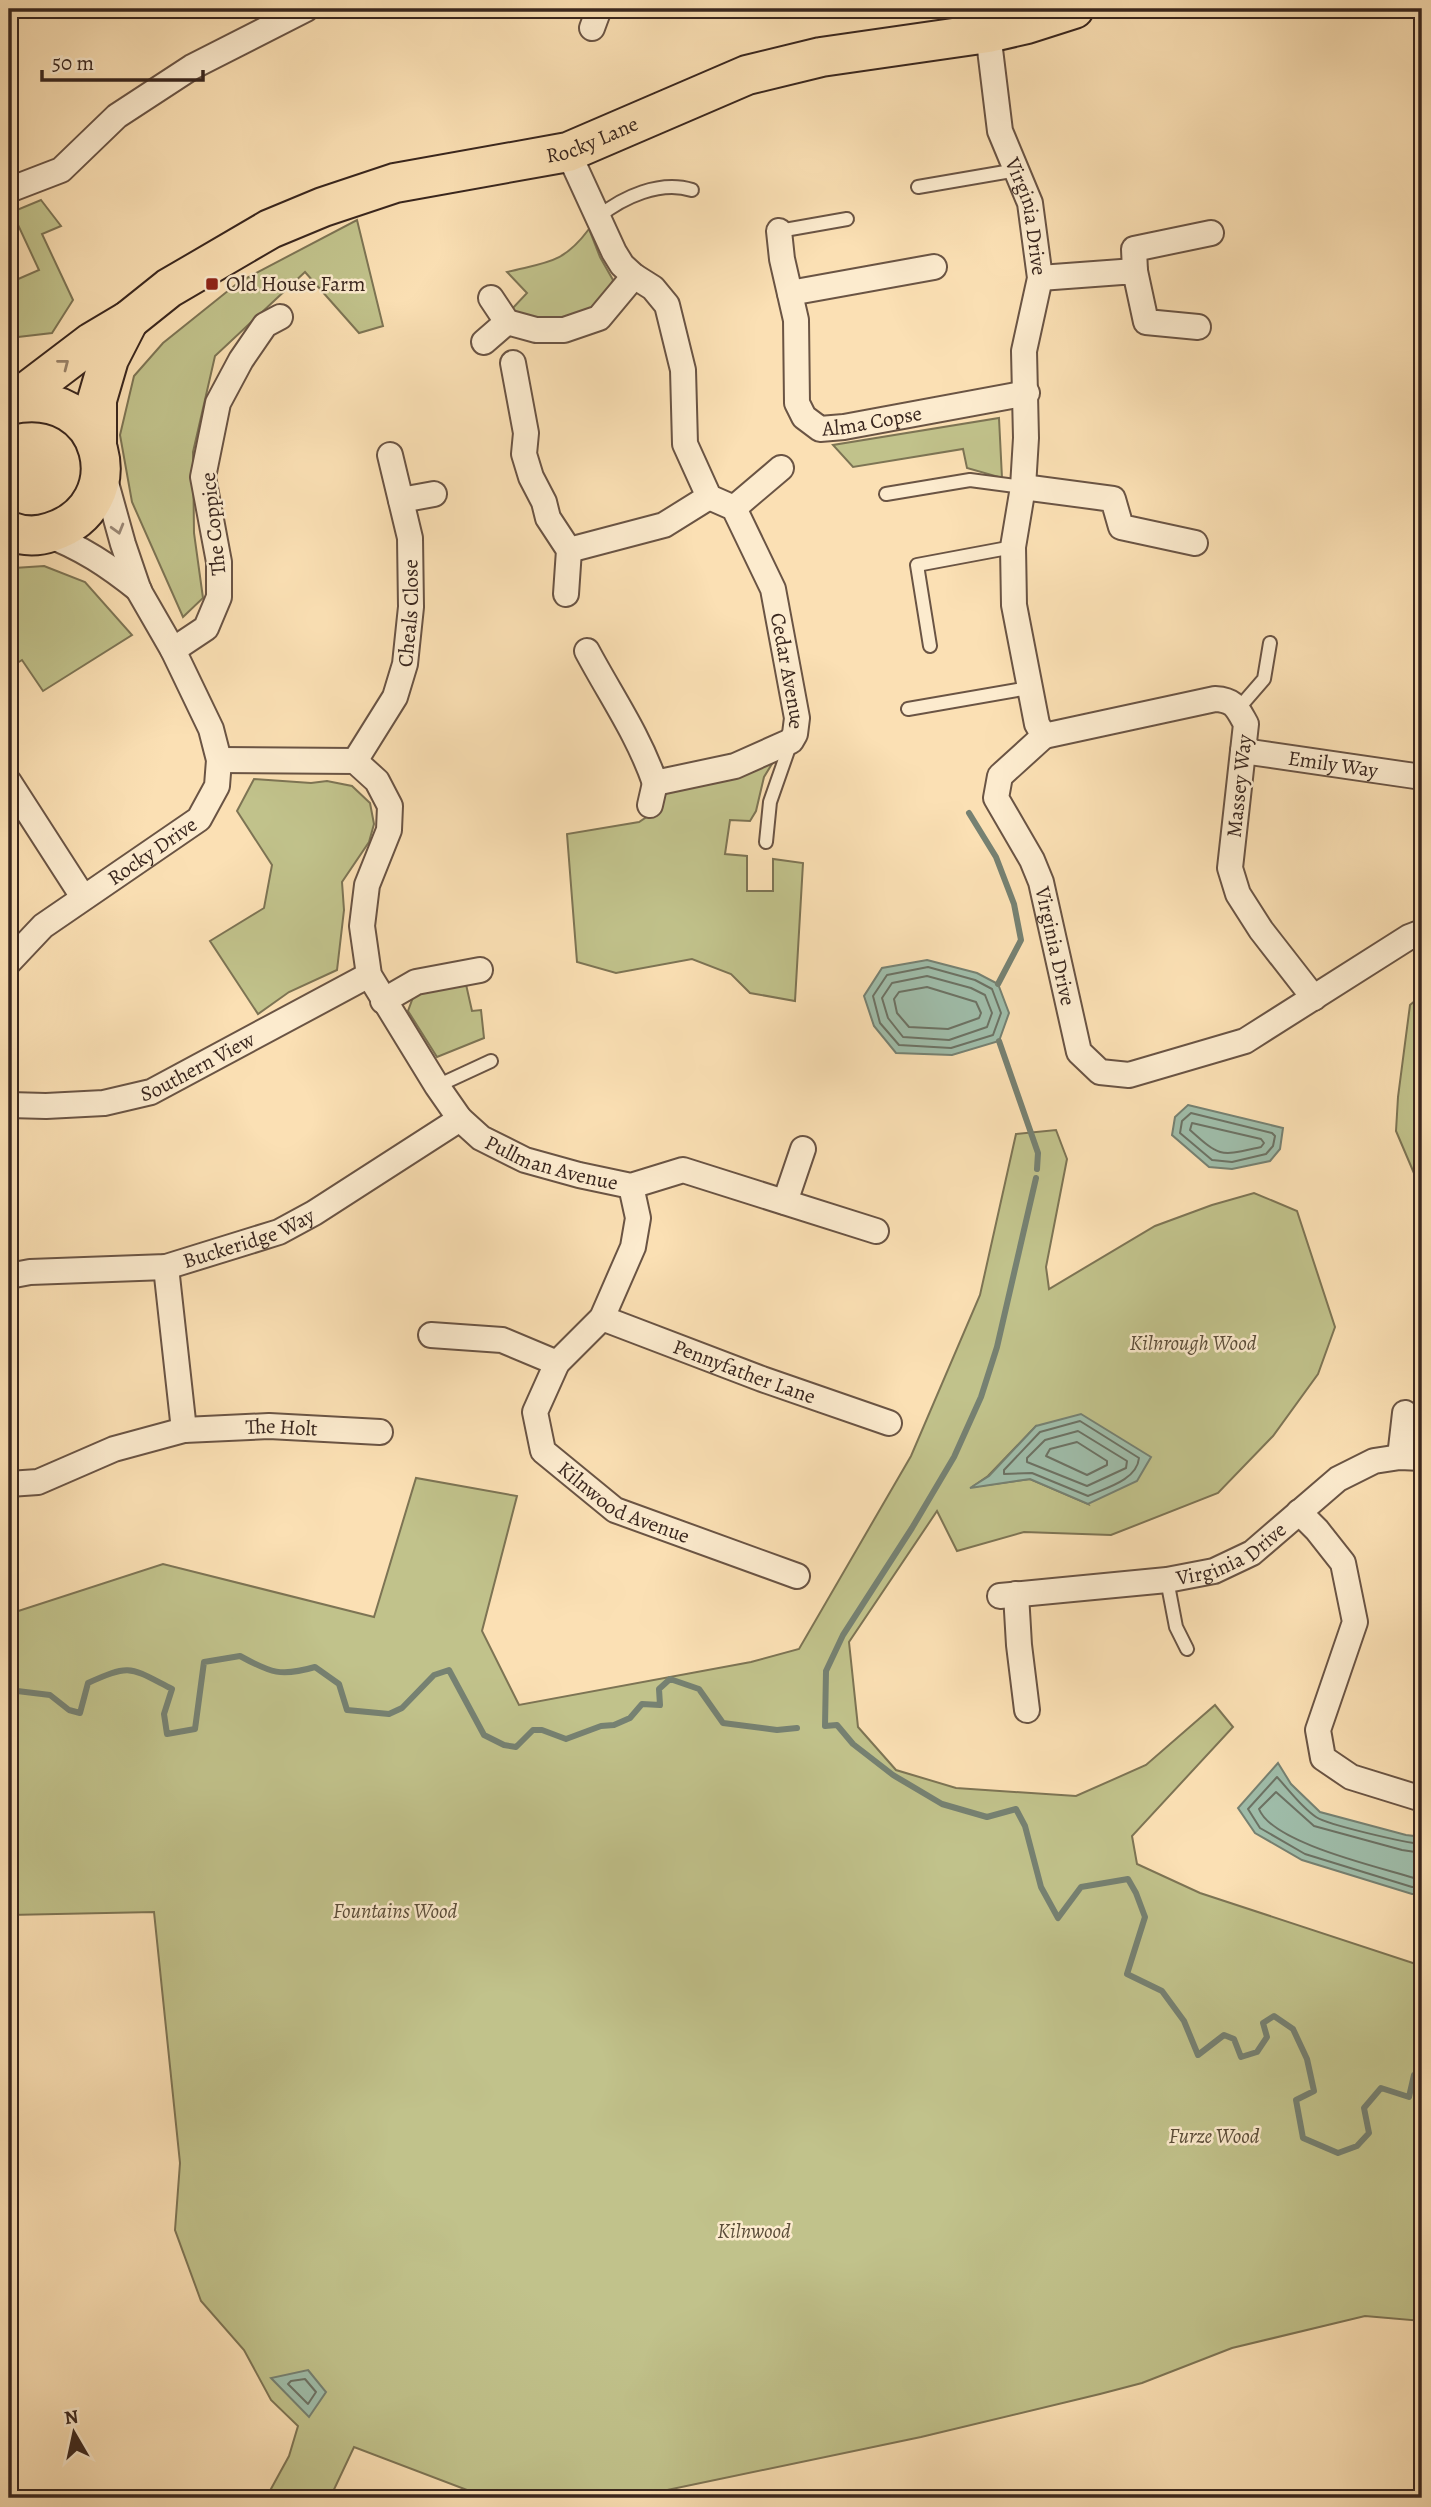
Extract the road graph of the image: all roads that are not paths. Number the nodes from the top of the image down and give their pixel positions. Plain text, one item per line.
1 (306, 9) edge
2 (1074, 9) edge
3 (988, 33) junction
4 (568, 152) junction
5 (1017, 170) junction
6 (918, 187) dead end
7 (9, 190) edge
8 (692, 190) dead end
9 (598, 217) junction
10 (847, 219) dead end
11 (779, 231) joint
12 (1211, 233) dead end
13 (934, 267) dead end
14 (1135, 271) junction
15 (634, 276) junction
16 (1040, 278) junction
17 (790, 293) junction
18 (491, 298) dead end
19 (130, 320) junction
20 (268, 321) dead end
21 (507, 321) junction
22 (1198, 327) dead end
23 (484, 342) dead end
24 (513, 363) dead end
25 (1027, 393) junction
26 (9, 405) edge
27 (99, 455) junction
28 (390, 455) dead end
29 (781, 468) dead end
30 (1023, 487) junction
31 (433, 494) dead end
32 (886, 494) dead end
33 (709, 498) junction
34 (401, 500) junction
35 (734, 508) junction
36 (22, 536) edge
37 (1195, 543) dead end
38 (1013, 547) junction
39 (569, 550) junction
40 (139, 591) junction
41 (566, 594) dead end
42 (1270, 643) dead end
43 (930, 646) dead end
44 (173, 650) junction
45 (587, 651) dead end
46 (1029, 688) junction
47 (908, 709) dead end
48 (1238, 709) junction
49 (1044, 736) junction
50 (791, 741) junction
51 (1243, 751) junction
52 (219, 760) junction
53 (355, 761) junction
54 (1422, 777) edge
55 (9, 782) edge
56 (766, 842) dead end
57 (83, 897) junction
58 (1422, 932) edge
59 (9, 962) edge
60 (480, 970) dead end
61 (369, 975) junction
62 (1314, 998) junction
63 (383, 1001) junction
64 (491, 1061) dead end
65 (437, 1086) junction
66 (9, 1105) edge
67 (460, 1119) junction
68 (803, 1149) dead end
69 (631, 1186) junction
70 (785, 1202) junction
71 (876, 1231) dead end
72 (166, 1267) junction
73 (9, 1276) edge
74 (602, 1318) junction
75 (431, 1335) dead end
76 (557, 1363) junction
77 (1405, 1413) dead end
78 (889, 1423) dead end
79 (184, 1430) junction
80 (380, 1432) dead end
81 (1411, 1457) edge
82 (9, 1484) edge
83 (1299, 1512) junction
84 (797, 1576) dead end
85 (1167, 1580) junction
86 (1187, 1649) dead end
87 (1027, 1710) dead end
88 (1422, 1798) edge

1 - 7 street
2 - 3 highway, Rocky Lane
3 - 4 highway, Rocky Lane
3 - 5 street, Virginia Drive
4 - 9 street
4 - 19 highway, Rocky Lane
5 - 6 lane
5 - 16 street, Virginia Drive
8 - 9 lane
9 - 15 street
10 - 11 lane, Alma Copse
11 - 17 street, Alma Copse
12 - 14 street
13 - 17 street
14 - 16 street
14 - 22 street
15 - 21 street
15 - 33 street
16 - 25 street, Virginia Drive
17 - 25 street, Alma Copse
18 - 21 street
26 -> 19 highway, Rocky Lane
19 - 27 highway, Rocky Lane
20 - 44 street, The Coppice
21 - 23 street
24 - 39 street
25 - 30 street, Virginia Drive
26 - 27 highway
27 - 36 highway, Rocky Lane
27 -> 40 street, Rocky Drive
28 - 34 street, Cheals Close
29 - 35 street
30 - 32 lane
30 - 37 street
30 - 38 street, Virginia Drive
31 - 34 street
33 - 35 street
33 - 39 street
34 - 53 street, Cheals Close
35 - 50 street, Cedar Avenue
36 - 40 street, Rocky Drive
38 - 43 lane
38 - 46 street, Virginia Drive
39 - 41 street
40 - 44 street, Rocky Drive
42 - 48 lane
44 - 52 street, Rocky Drive
45 - 50 street, Cedar Avenue
46 - 47 lane
46 - 49 street, Virginia Drive
48 - 49 street, Massey Way
48 - 51 street, Massey Way
49 - 62 street, Virginia Drive
50 - 56 lane
51 - 54 street, Emily Way
51 - 62 street, Massey Way
52 - 53 street
52 - 57 street, Rocky Drive
53 - 61 street, Pullman Avenue
55 - 57 street
57 - 59 street, Rocky Drive
58 - 62 street, Virginia Drive
60 - 63 street
61 - 63 street, Pullman Avenue
61 - 66 street, Southern View
63 - 65 street, Pullman Avenue
64 - 65 lane
65 - 67 street, Pullman Avenue
67 - 69 street, Pullman Avenue
67 - 72 street, Buckeridge Way
68 - 70 street
69 - 70 street, Pullman Avenue
69 - 74 street, Kilnwood Avenue
70 - 71 street, Pullman Avenue
72 - 73 street, Buckeridge Way
72 - 79 street
74 - 76 street, Kilnwood Avenue
74 - 78 street, Pennyfather Lane
75 - 76 street
76 - 84 street, Kilnwood Avenue
77 - 81 street
79 - 80 street, The Holt
79 - 82 street, The Holt
81 - 83 street, Virginia Drive
83 - 85 street, Virginia Drive
83 - 88 street
85 - 86 lane
85 - 87 street, Virginia Drive

